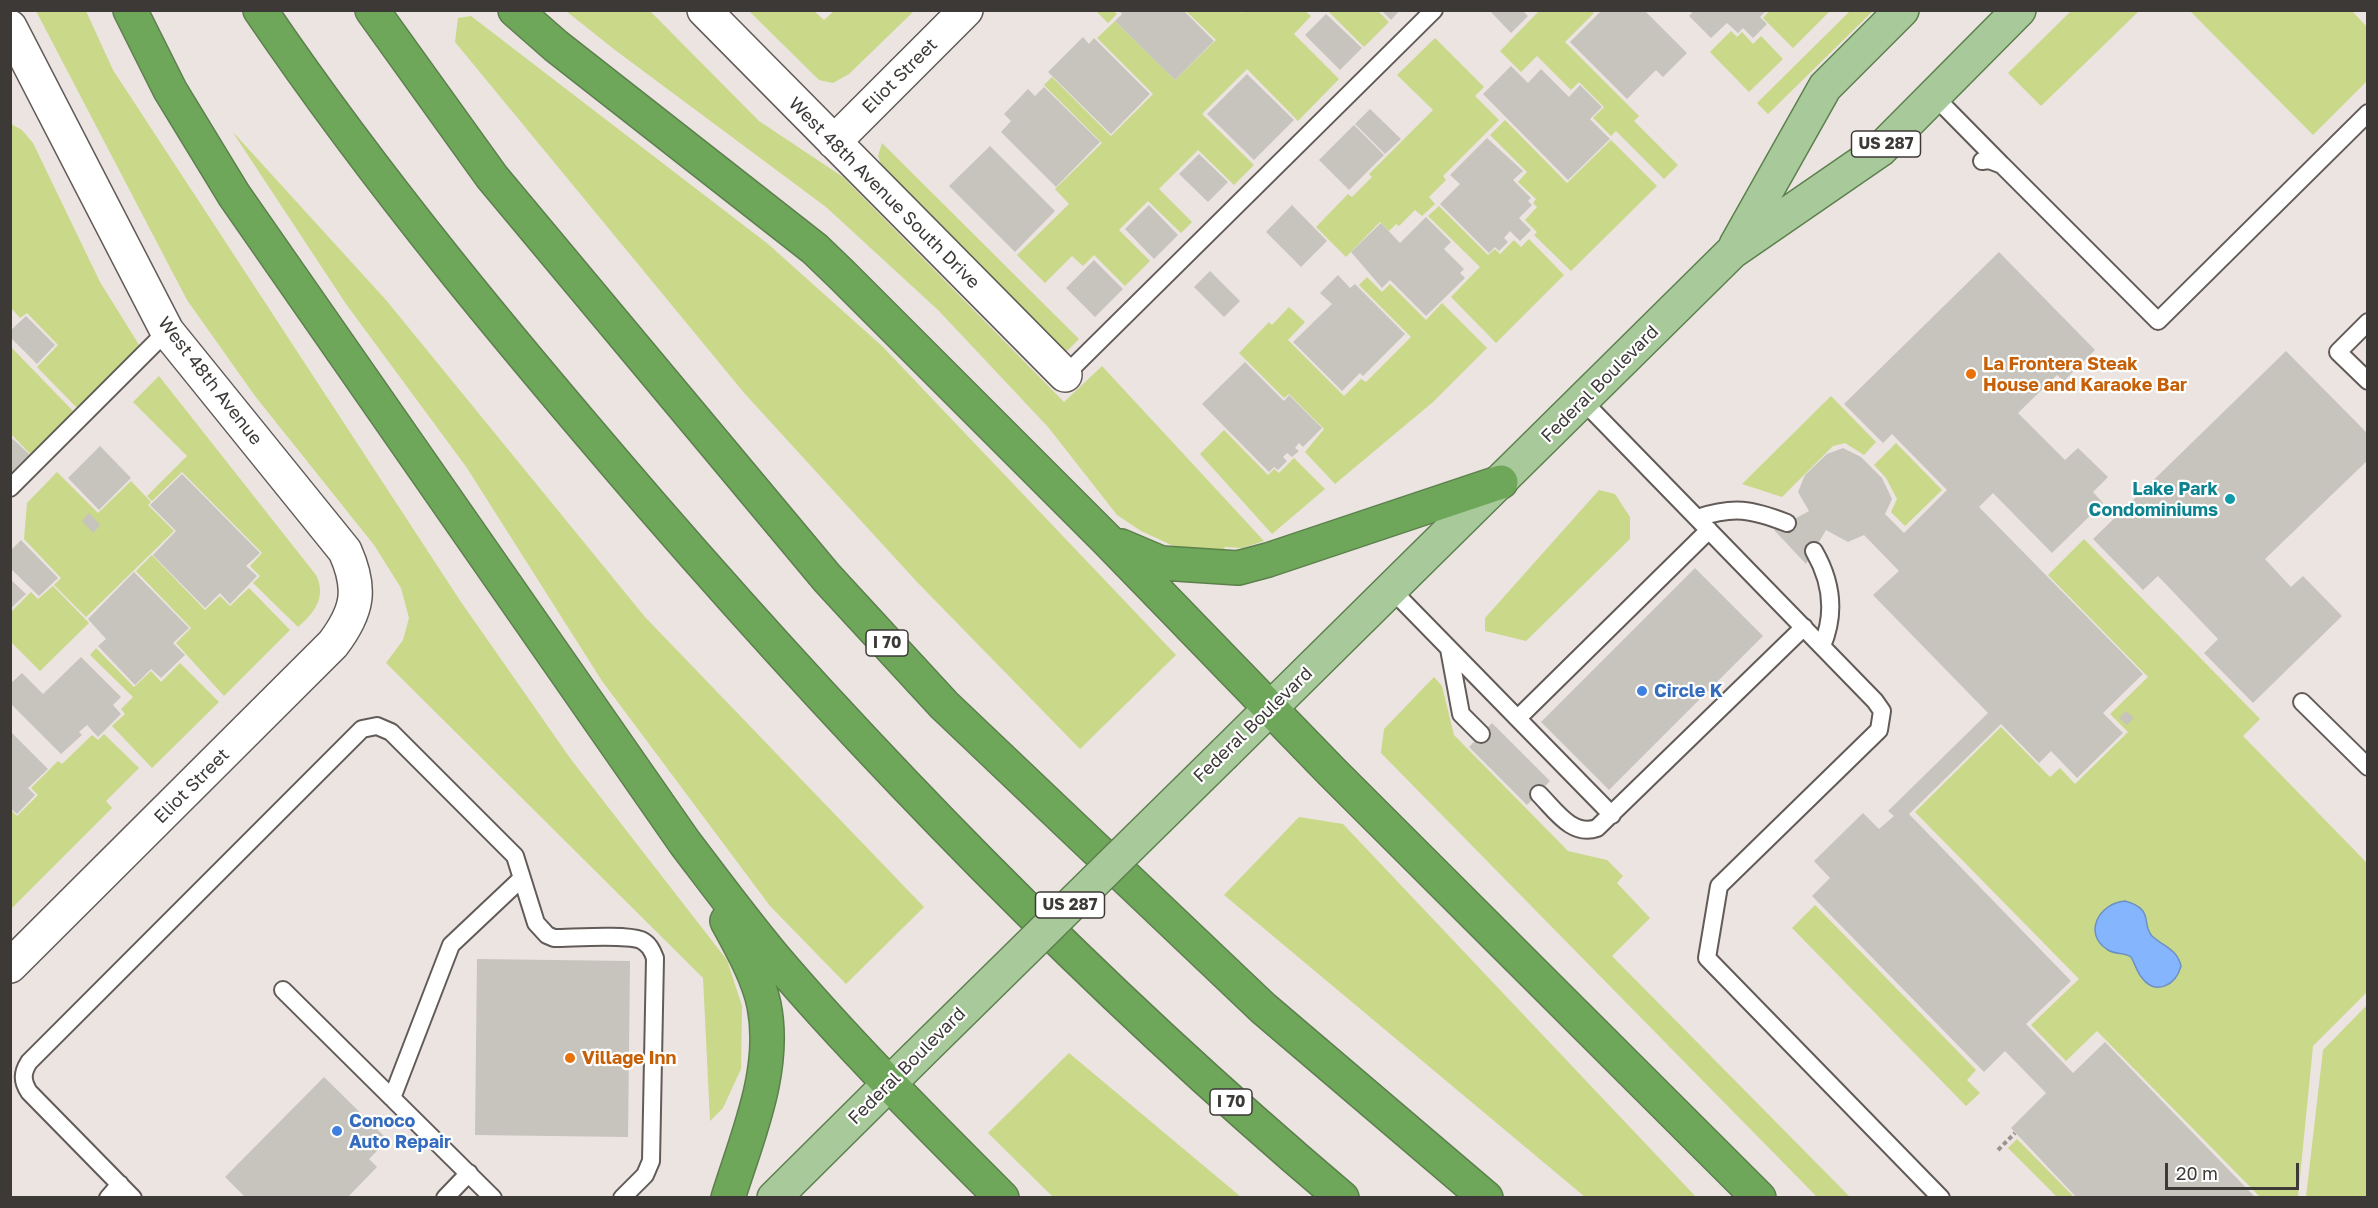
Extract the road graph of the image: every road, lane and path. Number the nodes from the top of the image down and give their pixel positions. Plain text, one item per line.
1 (130, 10) edge
2 (260, 10) edge
3 (372, 10) edge
4 (515, 10) edge
5 (704, 10) edge
6 (966, 10) edge
7 (1434, 10) edge
8 (1902, 10) edge
9 (2019, 10) edge
10 (12, 33) edge
11 (1934, 96) junction
12 (2367, 113) edge
13 (834, 142) junction
14 (1982, 161) dead end
15 (2002, 165) junction
16 (1732, 252) junction
17 (2367, 322) edge
18 (167, 331) junction
19 (1065, 375) joint
20 (2367, 381) edge
21 (1582, 400) junction
22 (1501, 482) junction
23 (10, 488) edge
24 (1786, 523) dead end
25 (1703, 524) junction
26 (1107, 540) junction
27 (1814, 551) dead end
28 (1391, 589) junction
29 (356, 594) joint
30 (1804, 627) junction
31 (1822, 646) junction
32 (1449, 649) junction
33 (2302, 702) dead end
34 (1270, 708) junction
35 (1518, 718) junction
36 (1481, 734) dead end
37 (2367, 767) edge
38 (1539, 794) dead end
39 (1612, 815) junction
40 (685, 843) junction
41 (522, 878) junction
42 (10, 966) edge
43 (283, 990) dead end
44 (889, 1084) junction
45 (392, 1098) junction
46 (2015, 1133) dead end
47 (1998, 1150) dead end
48 (469, 1173) junction
49 (120, 1184) junction
50 (108, 1197) edge
51 (134, 1197) edge
52 (445, 1197) edge
53 (493, 1197) edge
54 (622, 1197) edge
55 (728, 1197) edge
56 (774, 1197) edge
57 (1002, 1197) edge
58 (1342, 1197) edge
59 (1486, 1197) edge
60 (1758, 1197) edge
61 (1941, 1197) edge

1 - 40 highway
2 - 58 highway, I 70
3 - 59 highway, I 70
4 - 26 highway
5 - 13 street, West 48th Avenue South Drive
6 - 13 street, Eliot Street
7 - 19 lane
8 - 16 main road, Federal Boulevard / US 287
9 - 11 main road, Federal Boulevard / US 287
10 - 18 street, West 48th Avenue
11 - 15 lane
11 - 16 main road, Federal Boulevard / US 287
12 - 15 lane
13 - 19 street, West 48th Avenue South Drive
14 - 15 lane
16 - 21 main road, Federal Boulevard / US 287
17 - 20 lane
18 - 23 lane
18 - 29 street, West 48th Avenue
21 - 22 main road, Federal Boulevard / US 287
21 - 25 lane
22 - 26 highway
22 - 28 main road, Federal Boulevard / US 287
24 - 25 lane
25 - 30 lane
25 - 35 lane
26 - 34 highway
27 - 31 lane
28 - 32 lane
28 - 34 main road, Federal Boulevard / US 287
29 - 42 street, Eliot Street
30 - 31 lane
30 - 39 lane
31 - 61 lane
32 - 35 lane
32 - 36 lane
33 - 37 lane
34 - 44 main road, Federal Boulevard / US 287, bridge
34 - 60 highway
35 - 39 lane
38 - 39 lane
40 - 44 highway
40 - 55 highway
41 - 45 lane
41 - 49 lane
41 - 54 lane
43 - 45 lane
44 - 56 main road, Federal Boulevard / US 287
44 - 57 highway
45 - 48 lane
46 - 47 path
48 - 52 lane
48 - 53 lane
49 - 50 lane
49 - 51 lane

